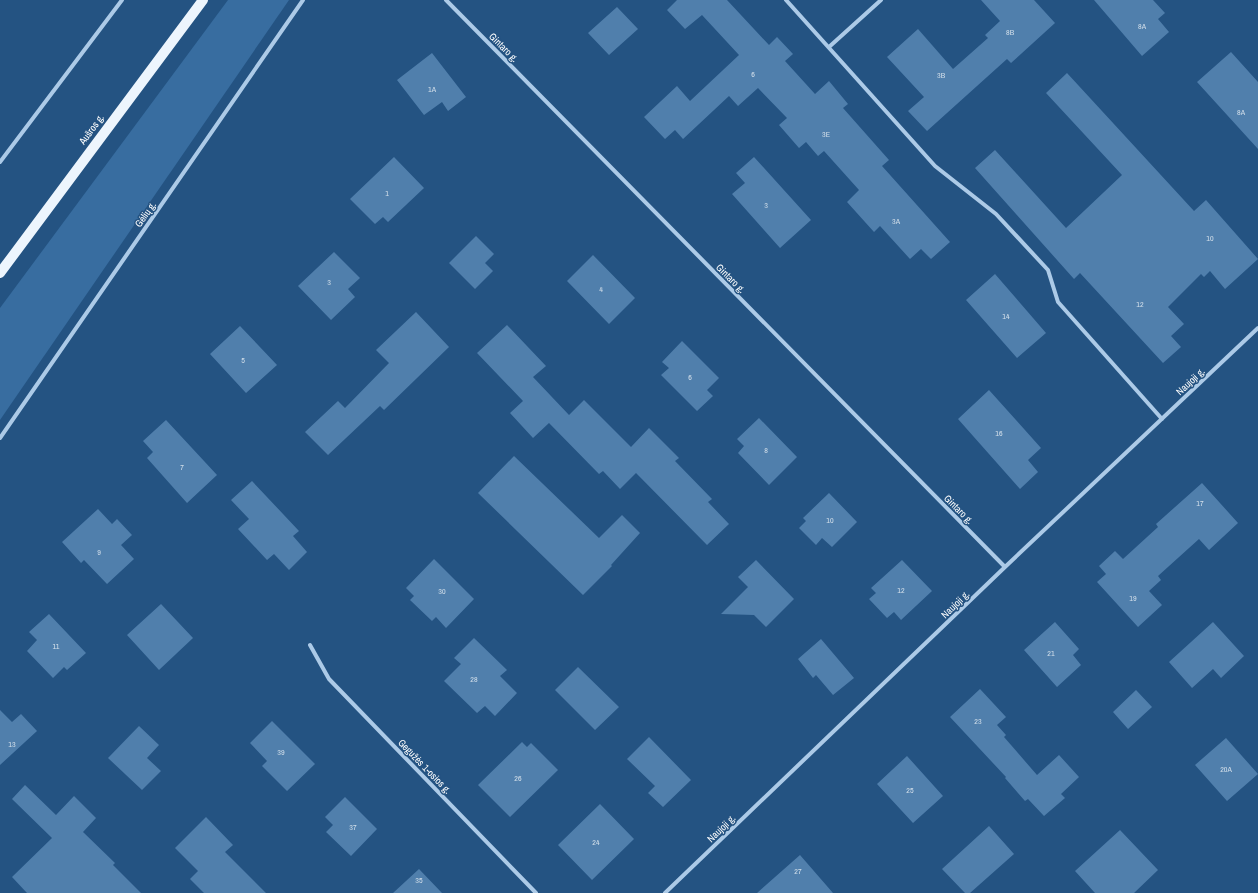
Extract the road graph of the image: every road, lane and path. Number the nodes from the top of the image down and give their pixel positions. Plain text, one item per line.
1 (122, 0) edge
2 (202, 0) edge
3 (303, 0) edge
4 (446, 0) edge
5 (786, 0) edge
6 (880, 0) edge
7 (829, 47) junction
8 (0, 162) edge
9 (0, 273) edge
10 (1258, 328) edge
11 (1162, 418) junction
12 (0, 438) edge
13 (1005, 567) junction
14 (310, 645) dead end
15 (536, 893) edge
16 (665, 893) edge

1 - 8 street
2 - 9 main road, Aušros g.
3 - 12 street, Gėlių g.
4 - 13 street, Gintaro g.
5 - 7 street
6 - 7 street
7 - 11 street
10 - 11 street, Naujoji g.
11 - 13 street, Naujoji g.
13 - 16 street, Naujoji g.
14 - 15 street, Gegužės 1-osios g.

